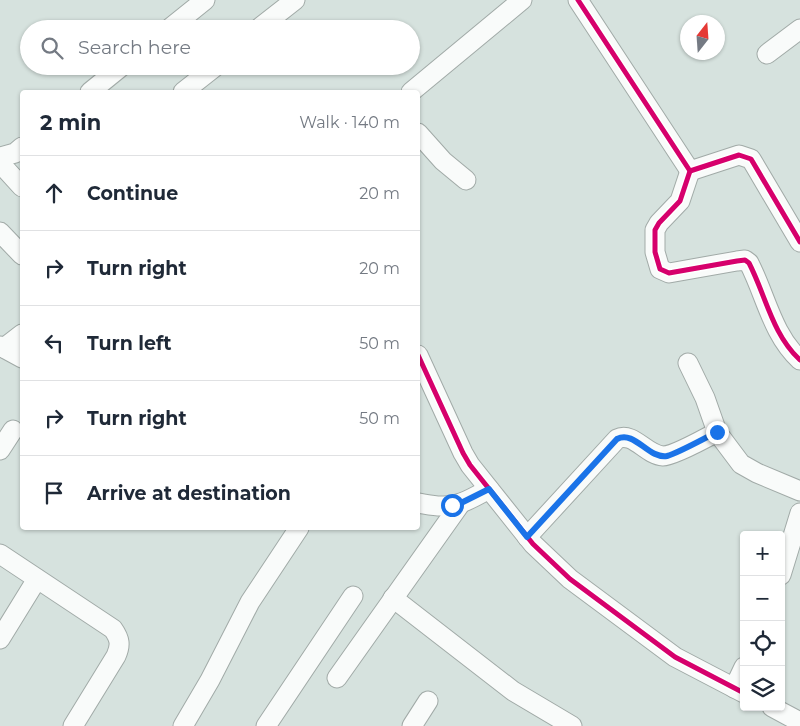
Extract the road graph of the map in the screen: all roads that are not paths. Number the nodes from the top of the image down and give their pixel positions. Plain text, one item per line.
1 (205, 0) edge
2 (295, 0) edge
3 (522, 0) edge
4 (578, 0) edge
5 (180, 20) edge
6 (269, 20) edge
7 (800, 29) edge
8 (767, 54) dead end
9 (111, 75) edge
10 (205, 75) edge
11 (92, 90) edge
12 (186, 90) edge
13 (413, 90) edge
14 (420, 135) edge
15 (20, 148) edge
16 (0, 157) edge
17 (0, 163) edge
18 (690, 171) junction
19 (466, 180) dead end
20 (20, 185) edge
21 (0, 232) edge
22 (800, 242) edge
23 (20, 253) edge
24 (20, 335) edge
25 (2, 347) edge
26 (20, 357) edge
27 (420, 359) edge
28 (800, 360) edge
29 (688, 363) dead end
30 (13, 430) dead end
31 (717, 432) junction
32 (0, 450) edge
33 (489, 489) junction
34 (800, 491) edge
35 (420, 503) edge
36 (461, 503) junction
37 (800, 513) edge
38 (297, 530) edge
39 (527, 537) junction
40 (0, 554) edge
41 (785, 562) edge
42 (37, 579) junction
43 (353, 596) dead end
44 (394, 598) junction
45 (0, 639) edge
46 (337, 678) dead end
47 (739, 690) edge
48 (428, 701) dead end
49 (779, 711) edge
50 (800, 722) edge
51 (73, 726) edge
52 (183, 726) edge
53 (266, 726) edge
54 (412, 726) edge
55 (572, 726) edge

1 - 5 street
2 - 6 street
3 - 13 street
4 - 18 street
7 - 8 street
9 - 11 street
10 - 12 street
14 - 19 street
15 - 16 street
17 - 20 street
18 - 22 street
18 - 28 street
21 - 23 street
24 - 25 street
25 - 26 street
27 - 33 street
29 - 31 street
30 - 32 street
31 - 34 street
31 - 39 street
33 - 36 street
33 - 39 street
35 - 36 street
36 - 44 street
37 - 41 street
38 - 52 street
39 - 47 street
40 - 42 street
42 - 45 street
42 - 51 street
43 - 53 street
44 - 46 street
44 - 55 street
48 - 54 street
49 - 50 street

